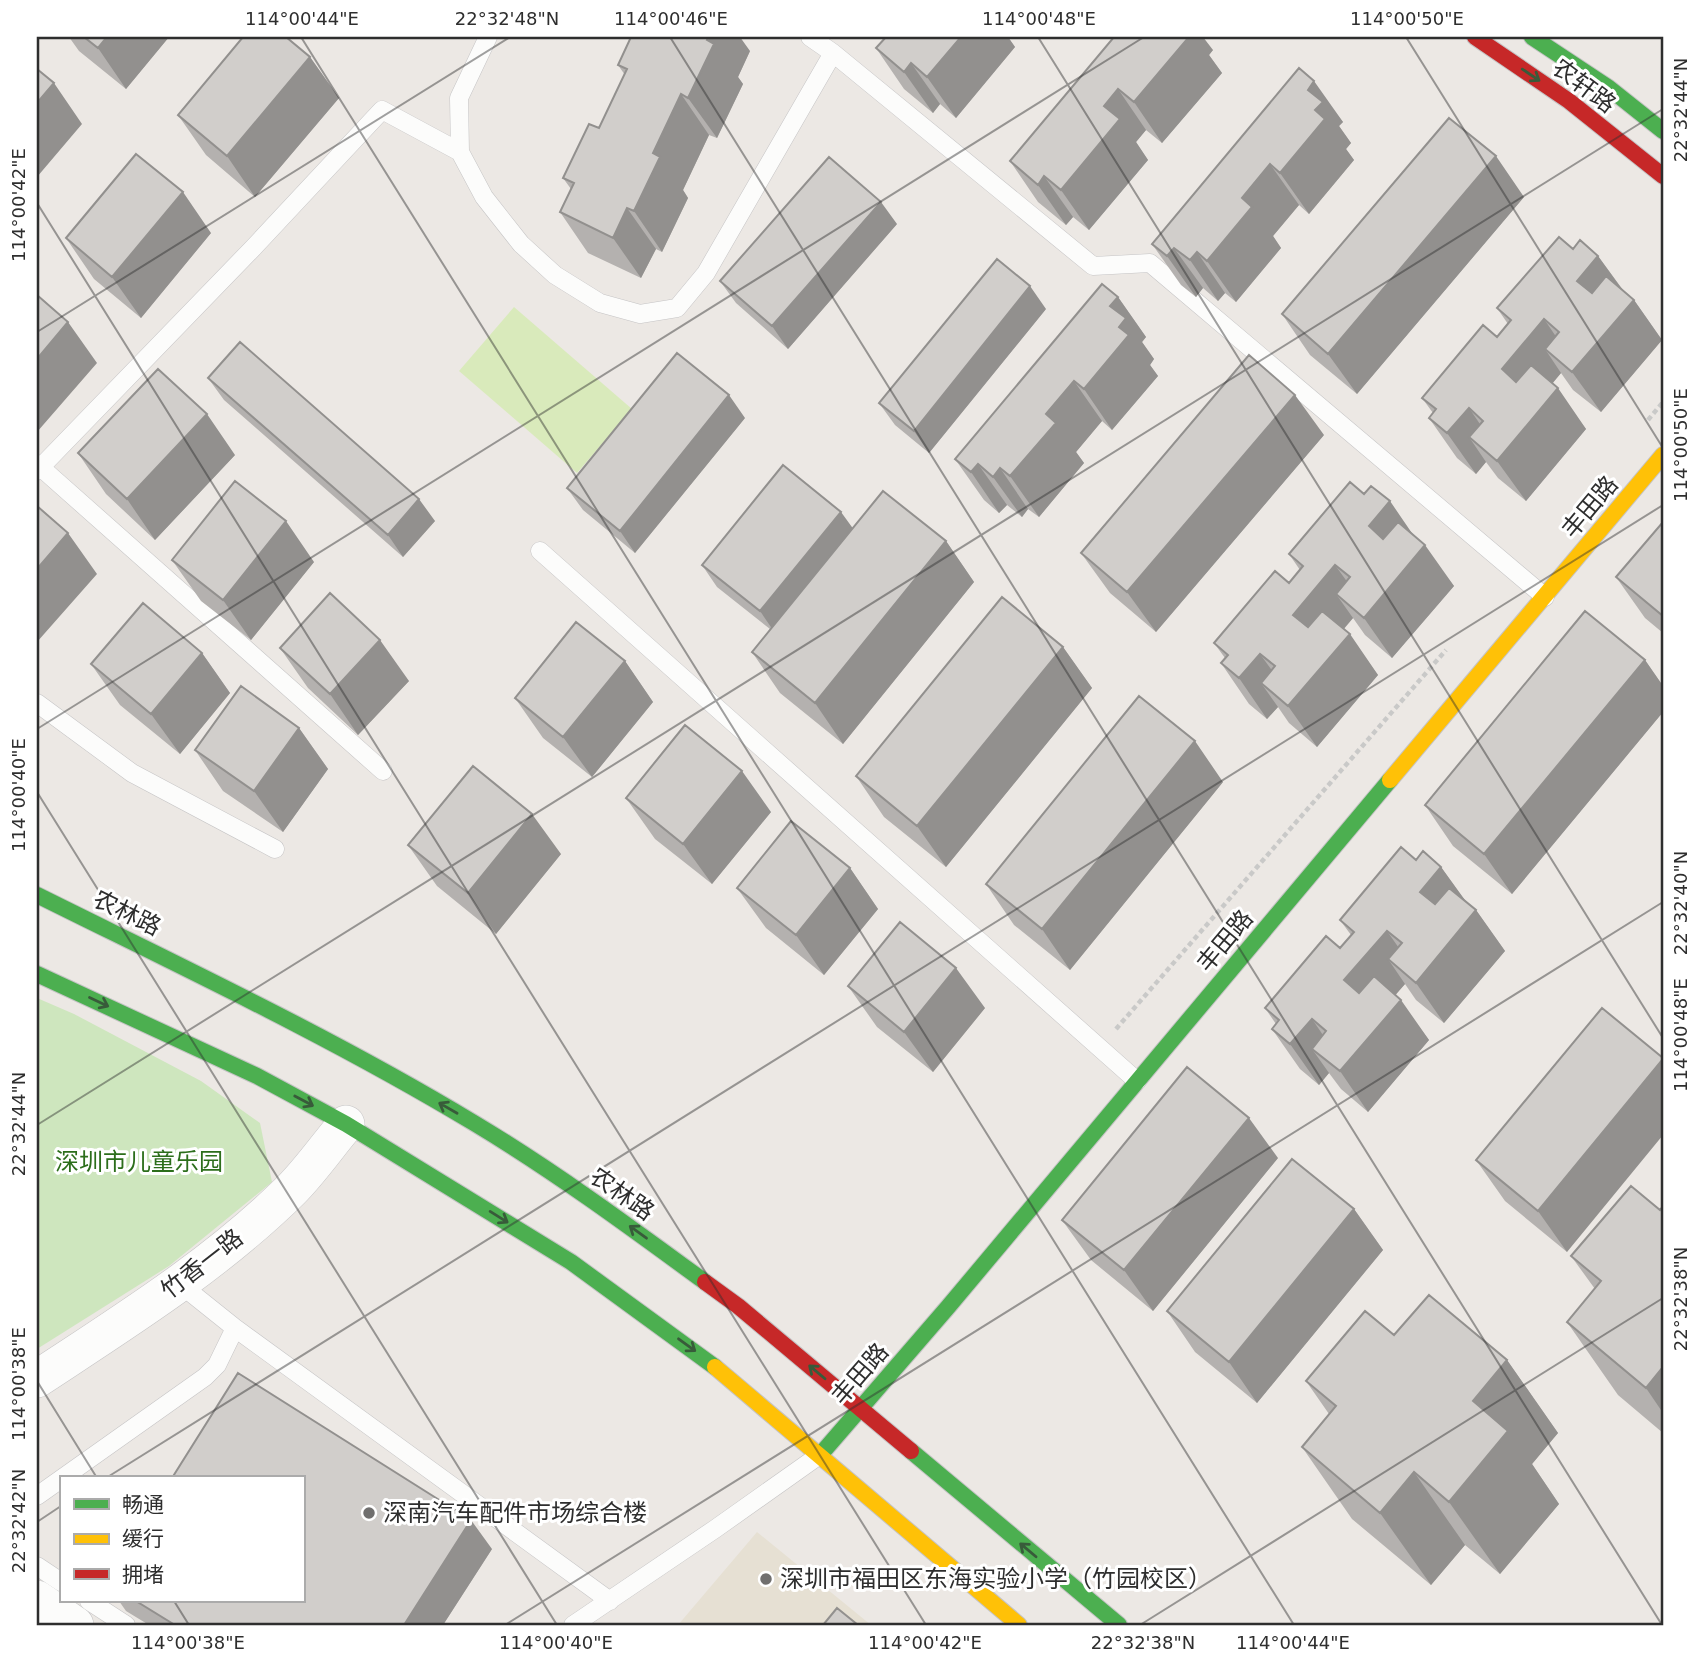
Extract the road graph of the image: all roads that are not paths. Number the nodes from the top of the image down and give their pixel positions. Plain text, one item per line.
1 (488, 37) edge
2 (810, 37) edge
3 (1475, 37) edge
4 (1532, 37) edge
5 (833, 52) junction
6 (1663, 131) edge
7 (460, 152) junction
8 (1663, 176) edge
9 (1663, 456) edge
10 (38, 467) edge
11 (540, 551) dead end
12 (1545, 597) junction
13 (37, 703) edge
14 (383, 771) dead end
15 (275, 849) dead end
16 (37, 895) edge
17 (37, 974) edge
18 (1137, 1081) junction
19 (346, 1124) junction
20 (180, 1284) junction
21 (235, 1328) junction
22 (37, 1379) edge
23 (861, 1410) junction
24 (821, 1454) junction
25 (65, 1476) edge
26 (60, 1480) edge
27 (37, 1496) edge
28 (37, 1566) edge
29 (60, 1582) edge
30 (37, 1599) edge
31 (610, 1601) junction
32 (91, 1602) edge
33 (75, 1625) edge
34 (126, 1625) edge
35 (573, 1625) edge
36 (1019, 1625) edge
37 (1119, 1625) edge

1 - 7 lane
2 - 5 lane
3 -> 8 main road, 农轩路
4 - 6 main road, 农轩路
5 - 7 lane
5 - 12 lane
7 - 10 lane
9 - 12 main road, 丰田路
10 - 14 lane
11 - 18 lane
12 - 18 main road, 丰田路
13 - 15 lane
23 -> 16 main road, 农林路
17 -> 19 main road
18 - 23 main road, 丰田路
19 - 20 street, 竹香一路
19 -> 24 main road
20 - 21 lane
20 - 22 street, 竹香一路
21 - 25 lane
21 - 31 lane
23 - 24 main road, 丰田路
37 -> 23 main road, 农林路
24 - 31 lane
24 - 36 main road
26 - 27 lane
28 - 29 lane
30 - 33 street
31 - 35 lane
32 - 34 lane

